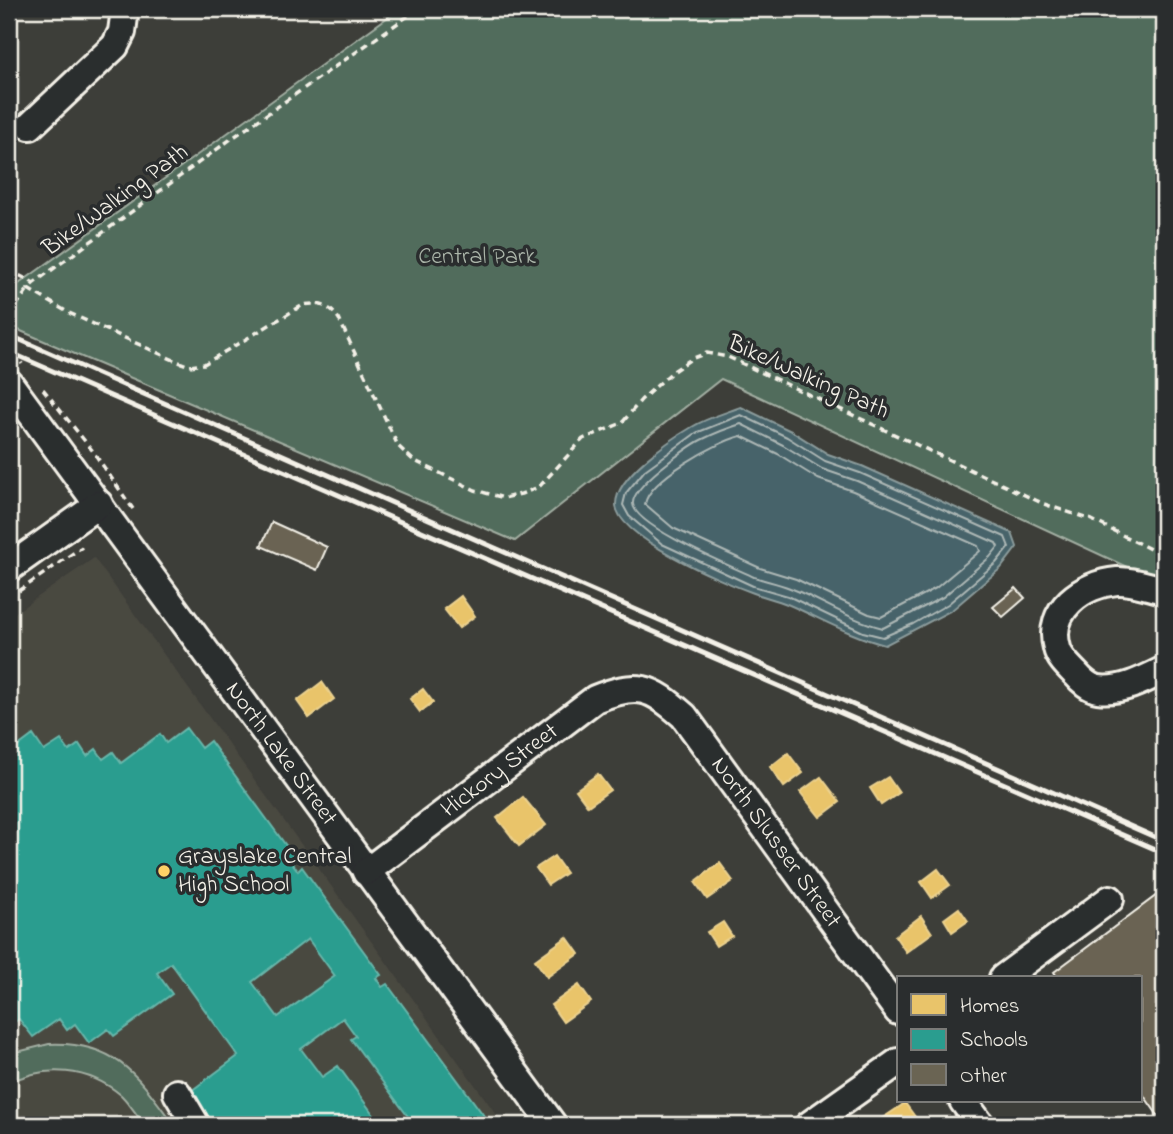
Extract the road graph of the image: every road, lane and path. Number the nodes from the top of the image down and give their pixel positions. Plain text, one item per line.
1 (125, 9) edge
2 (418, 9) edge
3 (30, 126) dead end
4 (9, 270) edge
5 (34, 283) junction
6 (28, 289) junction
7 (9, 316) edge
8 (9, 342) edge
9 (18, 378) edge
10 (40, 385) dead end
11 (99, 504) junction
12 (133, 509) dead end
13 (82, 547) dead end
14 (1164, 556) edge
15 (9, 568) edge
16 (1164, 590) edge
17 (9, 598) edge
18 (1164, 670) edge
19 (642, 689) joint
20 (366, 872) junction
21 (1111, 899) dead end
22 (1006, 976) edge
23 (897, 1010) edge
24 (897, 1063) edge
25 (177, 1093) dead end
26 (964, 1102) edge
27 (196, 1125) edge
28 (553, 1125) edge
29 (809, 1125) edge
30 (981, 1125) edge

1 - 3 street
2 - 5 path, Bike/Walking Path
4 - 5 path
5 - 6 path, Bike/Walking Path
6 - 7 path
6 - 14 path, Bike/Walking Path
8 - 9 path
9 - 11 street, North Lake Street
10 - 12 path
11 - 15 street
11 - 20 street, North Lake Street
13 - 17 path
16 - 18 street
19 - 20 street, Hickory Street
19 - 23 street, North Slusser Street
20 - 28 street, North Lake Street
21 - 22 street
24 - 29 street
25 - 27 street
26 - 30 street

